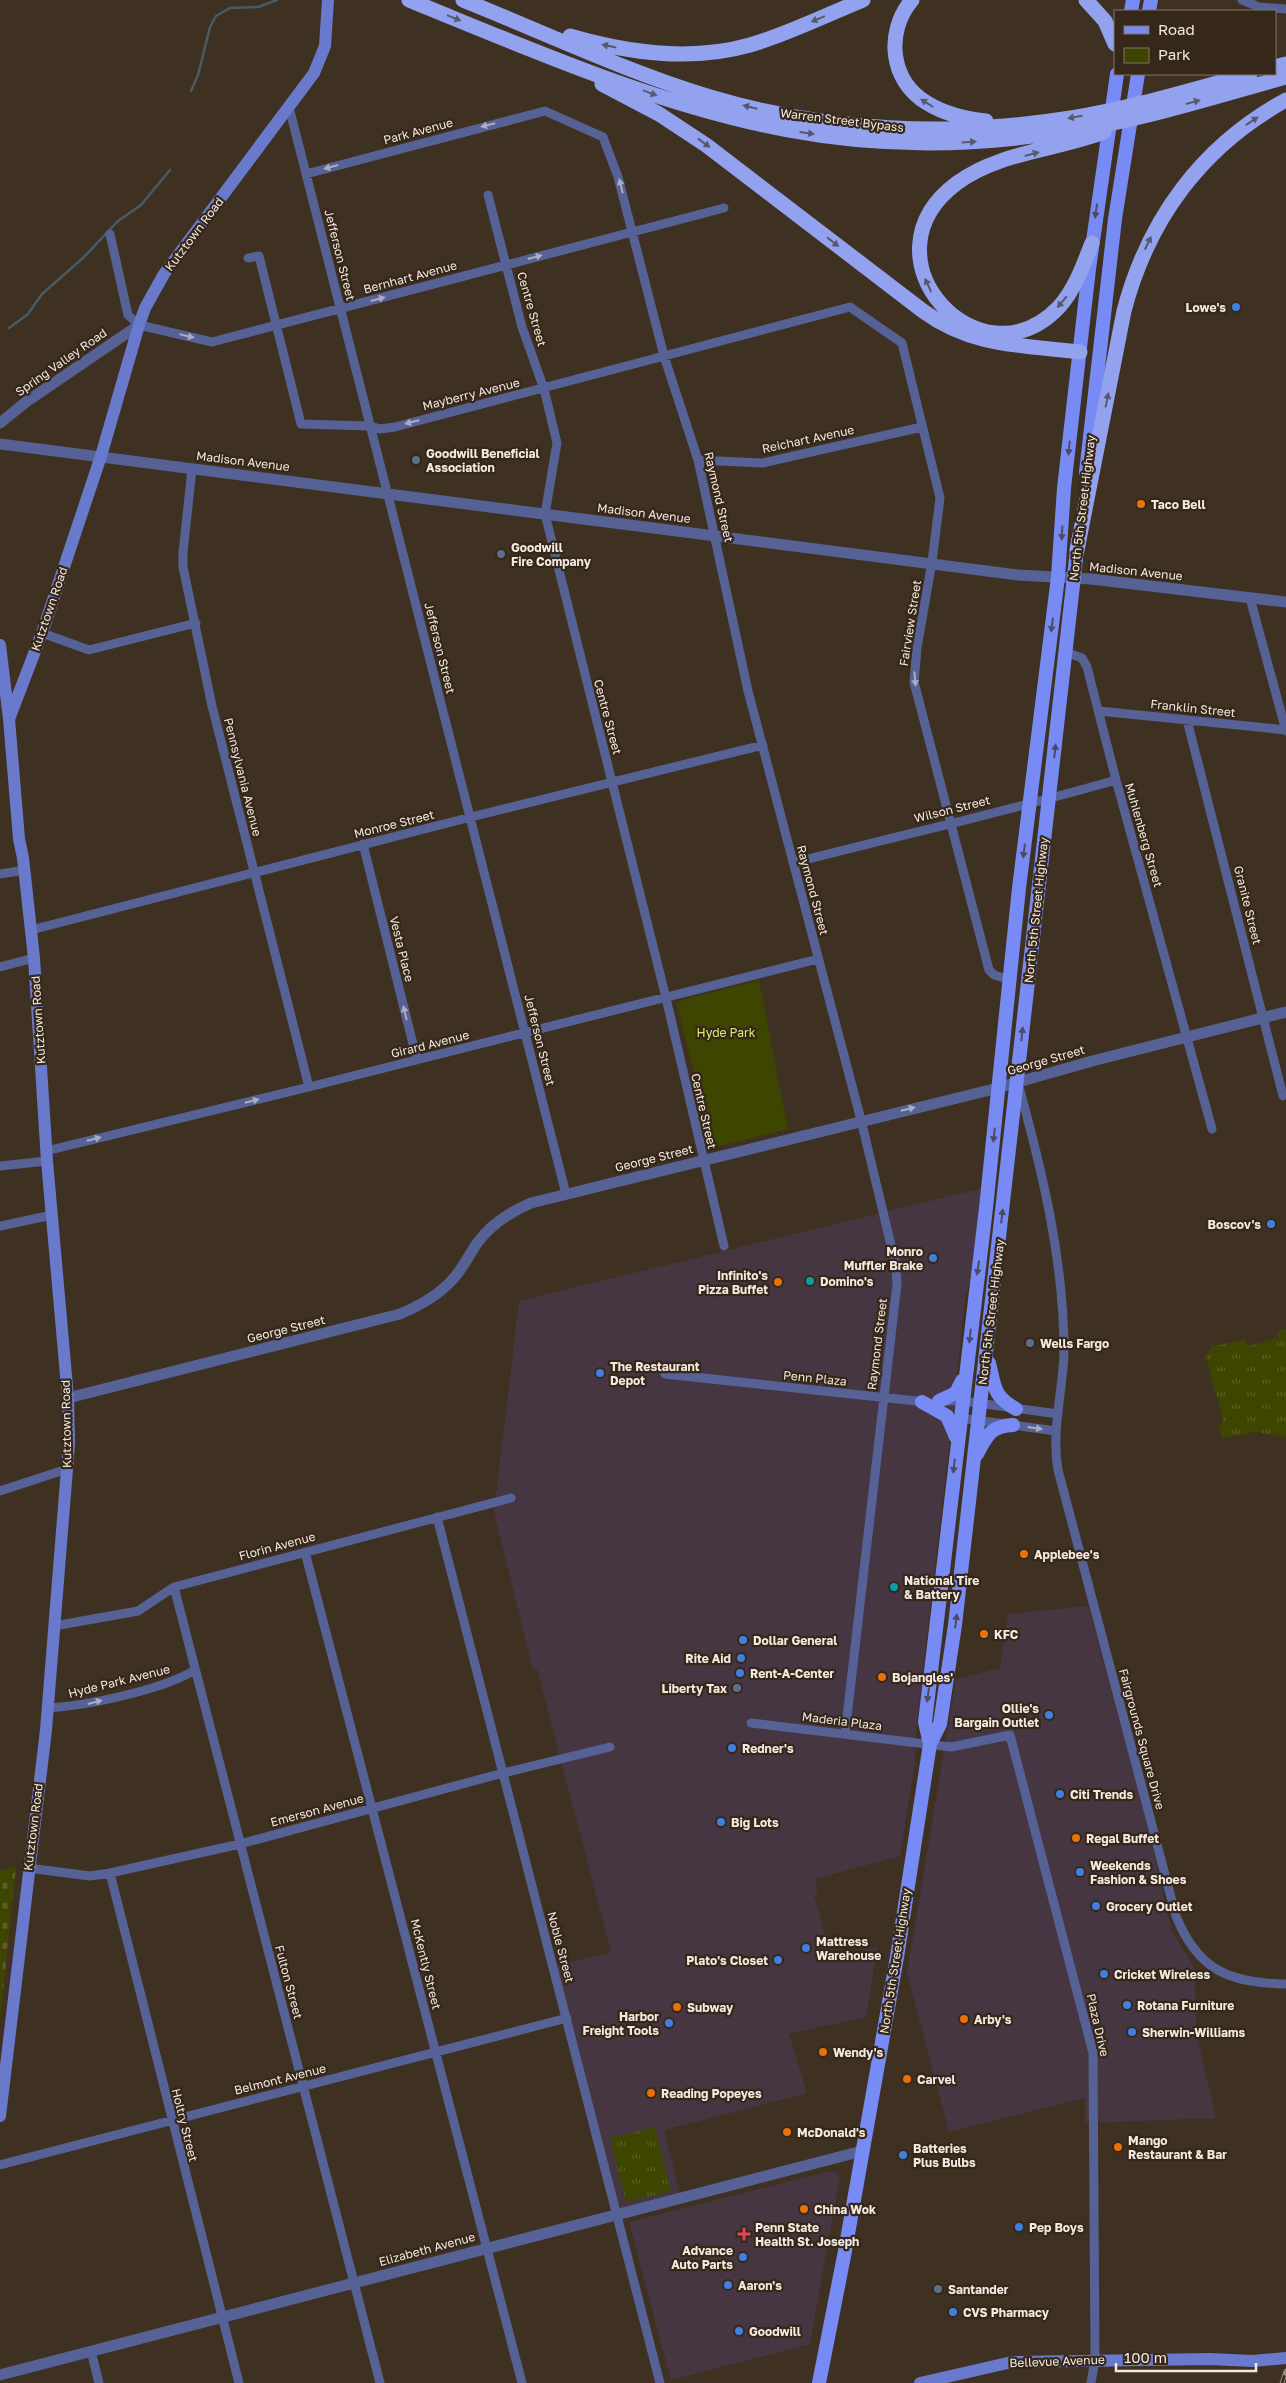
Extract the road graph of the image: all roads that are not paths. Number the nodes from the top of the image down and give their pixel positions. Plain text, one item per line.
1 (328, 0) edge
2 (409, 0) edge
3 (463, 0) edge
4 (863, 0) edge
5 (912, 0) edge
6 (1086, 0) edge
7 (1242, 0) edge
8 (1286, 9) edge
9 (506, 17) junction
10 (1114, 42) edge
11 (555, 59) junction
12 (1118, 75) edge
13 (1138, 75) edge
14 (1246, 75) edge
15 (1286, 77) edge
16 (1286, 100) edge
17 (289, 107) junction
18 (1162, 111) junction
19 (536, 113) joint
20 (1025, 124) junction
21 (306, 174) junction
22 (488, 195) dead end
23 (724, 208) dead end
24 (110, 234) dead end
25 (632, 234) junction
26 (1092, 243) junction
27 (248, 258) dead end
28 (506, 265) junction
29 (341, 308) junction
30 (822, 314) joint
31 (139, 325) junction
32 (276, 325) junction
33 (1100, 346) junction
34 (1080, 352) junction
35 (664, 356) junction
36 (544, 389) junction
37 (0, 423) edge
38 (370, 426) junction
39 (922, 427) junction
40 (0, 444) edge
41 (102, 456) junction
42 (698, 460) junction
43 (192, 469) junction
44 (387, 494) junction
45 (544, 514) junction
46 (716, 536) junction
47 (1077, 550) junction
48 (932, 562) junction
49 (1058, 577) junction
50 (1074, 578) junction
51 (1250, 598) junction
52 (1286, 602) edge
53 (196, 623) junction
54 (42, 633) junction
55 (0, 645) edge
56 (1065, 652) junction
57 (3, 696) edge
58 (1098, 711) junction
59 (9, 718) junction
60 (1188, 720) junction
61 (1286, 730) edge
62 (763, 745) junction
63 (1116, 780) junction
64 (612, 783) junction
65 (1049, 799) junction
66 (1030, 803) junction
67 (471, 817) junction
68 (951, 822) junction
69 (363, 844) junction
70 (793, 863) junction
71 (25, 870) junction
72 (255, 873) junction
73 (0, 874) edge
74 (31, 930) junction
75 (34, 958) junction
76 (818, 959) junction
77 (0, 967) edge
78 (1011, 980) junction
79 (666, 998) junction
80 (1286, 1012) edge
81 (1264, 1017) junction
82 (526, 1033) junction
83 (1188, 1037) junction
84 (417, 1060) junction
85 (1017, 1083) junction
86 (309, 1087) junction
87 (999, 1087) junction
88 (1283, 1096) dead end
89 (861, 1120) junction
90 (1212, 1129) dead end
91 (47, 1156) junction
92 (703, 1160) junction
93 (0, 1166) edge
94 (566, 1194) junction
95 (52, 1215) junction
96 (0, 1226) edge
97 (724, 1246) dead end
98 (986, 1353) junction
99 (966, 1369) junction
100 (665, 1374) dead end
101 (68, 1398) junction
102 (883, 1398) junction
103 (962, 1401) junction
104 (922, 1402) junction
105 (939, 1402) junction
106 (980, 1403) junction
107 (1016, 1409) junction
108 (1058, 1414) junction
109 (960, 1418) junction
110 (978, 1420) junction
111 (1013, 1425) junction
112 (1056, 1431) junction
113 (957, 1440) junction
114 (972, 1461) junction
115 (67, 1469) junction
116 (0, 1491) edge
117 (511, 1498) dead end
118 (437, 1517) junction
119 (305, 1552) junction
120 (174, 1586) junction
121 (54, 1626) junction
122 (195, 1670) junction
123 (47, 1708) junction
124 (751, 1723) dead end
125 (845, 1734) junction
126 (1010, 1735) joint
127 (930, 1744) junction
128 (610, 1747) dead end
129 (503, 1773) junction
130 (373, 1807) junction
131 (240, 1844) junction
132 (28, 1868) junction
133 (110, 1873) junction
134 (1286, 1984) edge
135 (567, 2018) junction
136 (435, 2052) junction
137 (302, 2086) junction
138 (0, 2116) edge
139 (172, 2120) junction
140 (862, 2151) junction
141 (0, 2165) edge
142 (618, 2214) junction
143 (488, 2248) junction
144 (354, 2282) junction
145 (222, 2317) junction
146 (91, 2351) junction
147 (1286, 2358) edge
148 (1095, 2360) junction
149 (0, 2375) edge
150 (99, 2383) edge
151 (238, 2383) edge
152 (380, 2383) edge
153 (522, 2383) edge
154 (660, 2383) edge
155 (819, 2383) edge
156 (920, 2383) edge
157 (1091, 2383) edge

1 - 17 main road, Kutztown Road
2 -> 11 highway, Warren Street Bypass
3 - 9 highway, Warren Street Bypass
4 -> 9 highway
20 -> 5 highway
6 - 10 highway
7 - 8 street
20 -> 9 highway, Warren Street Bypass
11 -> 18 highway, Warren Street Bypass
11 -> 34 highway
12 -> 26 main road, North 5th Street Highway
13 - 33 main road, North 5th Street Highway
14 -> 20 highway, Warren Street Bypass
18 -> 15 highway, Warren Street Bypass
47 -> 16 highway
17 - 21 street, Jefferson Street
17 - 31 main road, Kutztown Road
26 -> 18 highway
19 -> 21 street, Park Avenue
25 -> 19 street, Raymond Street
21 - 29 street, Jefferson Street
22 - 28 street, Centre Street
23 - 25 street, Bernhart Avenue
24 - 31 street
28 -> 25 street, Bernhart Avenue
25 - 35 street, Raymond Street
26 - 34 main road, North 5th Street Highway
27 - 32 street, Mayberry Avenue
29 -> 28 street, Bernhart Avenue
28 - 36 street, Centre Street
29 - 32 street, Bernhart Avenue
29 - 38 street, Jefferson Street
30 - 35 street, Mayberry Avenue
30 - 39 street, Fairview Street
31 -> 32 street, Bernhart Avenue
31 - 37 street, Spring Valley Road
31 - 41 main road, Kutztown Road
32 - 38 street, Mayberry Avenue
33 - 34 main road
33 - 47 main road, North 5th Street Highway
34 -> 49 main road, North 5th Street Highway
35 - 36 street, Mayberry Avenue
35 - 42 street, Raymond Street
36 -> 38 street, Mayberry Avenue
36 - 45 street, Centre Street
38 - 44 street, Jefferson Street
39 - 42 street, Reichart Avenue
39 - 48 street, Fairview Street
40 - 41 street, Madison Avenue
41 - 43 street, Madison Avenue
41 - 54 main road, Kutztown Road
42 - 46 street, Raymond Street
43 - 44 street, Madison Avenue
43 - 53 street, Pennsylvania Avenue
44 - 45 street, Madison Avenue
44 - 67 street, Jefferson Street
45 - 46 street, Madison Avenue
45 - 64 street, Centre Street
46 - 48 street, Madison Avenue
46 - 62 street, Raymond Street
47 - 50 main road, North 5th Street Highway
48 - 49 street, Madison Avenue
48 -> 68 street, Fairview Street
49 - 50 street, Madison Avenue
49 -> 66 main road, North 5th Street Highway
50 - 51 street, Madison Avenue
50 - 56 main road, North 5th Street Highway
51 - 52 street, Madison Avenue
51 - 61 street
53 - 54 street
53 - 72 street, Pennsylvania Avenue
54 - 59 main road, Kutztown Road
55 - 57 main road
56 - 58 street, Muhlenberg Street
65 -> 56 main road, North 5th Street Highway
57 - 59 main road
58 - 60 street, Franklin Street
58 - 63 street, Muhlenberg Street
59 - 71 main road, Kutztown Road
60 - 61 street, Franklin Street
60 - 81 street, Granite Street
62 - 64 street, Monroe Street
62 - 70 street, Raymond Street
63 - 65 street, Wilson Street
63 - 83 street, Muhlenberg Street
64 - 67 street, Monroe Street
64 - 79 street, Centre Street
65 - 66 street, Wilson Street
85 -> 65 main road, North 5th Street Highway
66 - 68 street, Wilson Street
66 -> 78 main road, North 5th Street Highway
67 - 69 street, Monroe Street
67 - 82 street, Jefferson Street
68 - 70 street, Wilson Street
68 - 78 street, Fairview Street
69 - 72 street, Monroe Street
84 -> 69 street, Vesta Place
70 - 76 street, Raymond Street
71 - 73 street
71 - 74 main road, Kutztown Road
72 - 74 street, Monroe Street
72 - 86 street, Pennsylvania Avenue
74 - 75 main road, Kutztown Road
75 - 77 street
75 - 91 main road, Kutztown Road
76 - 79 street, Girard Avenue
76 - 89 street, Raymond Street
78 - 87 main road, North 5th Street Highway
79 - 82 street, Girard Avenue
79 - 92 street, Centre Street
80 - 81 street, George Street
81 - 83 street, George Street
81 - 88 street, Granite Street
82 - 84 street, Girard Avenue
82 - 94 street, Jefferson Street
83 - 85 street, George Street
83 - 90 street, Muhlenberg Street
84 - 86 street, Girard Avenue
85 - 87 street, George Street
98 -> 85 main road, North 5th Street Highway
85 - 108 street, Fairgrounds Square Drive
91 -> 86 street, Girard Avenue
89 -> 87 street, George Street
87 -> 99 main road, North 5th Street Highway
89 - 92 street, George Street
89 - 102 street, Raymond Street
91 - 93 street, Girard Avenue
91 - 95 main road, Kutztown Road
92 - 94 street, George Street
92 - 97 street, Centre Street
94 - 101 street, George Street
95 - 96 street
95 - 101 main road, Kutztown Road
98 - 106 main road, North 5th Street Highway
98 - 107 main road
99 - 103 main road, North 5th Street Highway
99 - 105 main road
100 - 102 street, Penn Plaza
101 - 115 main road, Kutztown Road
102 - 104 street, Penn Plaza
102 - 125 street, Raymond Street
103 - 105 street, Penn Plaza
103 - 106 street
103 - 109 main road, North 5th Street Highway
104 - 105 street, Penn Plaza
104 - 113 main road
106 - 107 street
106 - 110 main road, North 5th Street Highway
107 - 108 street
108 - 112 street, Fairgrounds Square Drive
109 - 110 street
109 - 113 main road, North 5th Street Highway
110 - 111 street
110 - 114 main road, North 5th Street Highway
111 -> 112 street
111 - 114 main road
112 - 134 street, Fairgrounds Square Drive
113 -> 127 main road, North 5th Street Highway
127 -> 114 main road, North 5th Street Highway
115 - 116 street
115 - 121 main road, Kutztown Road
117 - 118 street, Florin Avenue
118 - 119 street, Florin Avenue
118 - 129 street, Noble Street
119 - 120 street, Florin Avenue
119 - 130 street, McKently Street
120 - 121 street, Florin Avenue
120 - 122 street, Fulton Street
121 - 123 main road, Kutztown Road
123 -> 122 street, Hyde Park Avenue
122 - 131 street, Fulton Street
123 - 132 main road, Kutztown Road
124 - 125 street, Maderia Plaza
125 - 127 street, Maderia Plaza
126 - 127 street, Maderia Plaza
126 - 148 street, Plaza Drive
127 - 140 main road, North 5th Street Highway
128 - 129 street, Emerson Avenue
129 - 130 street, Emerson Avenue
129 - 135 street, Noble Street
130 - 131 street, Emerson Avenue
130 - 136 street, McKently Street
131 - 133 street, Emerson Avenue
131 - 137 street, Fulton Street
132 - 133 street, Emerson Avenue
132 - 138 main road, Kutztown Road
133 - 139 street, Holtry Street
135 - 136 street, Belmont Avenue
135 - 142 street, Noble Street
136 - 137 street, Belmont Avenue
136 - 143 street, McKently Street
137 - 139 street, Belmont Avenue
137 - 144 street, Fulton Street
139 - 141 street, Belmont Avenue
139 - 145 street, Holtry Street
140 - 142 street, Elizabeth Avenue
140 - 155 main road, North 5th Street Highway
142 - 143 street, Elizabeth Avenue
142 - 154 street, Noble Street
143 - 144 street, Elizabeth Avenue
143 - 153 street, McKently Street
144 - 145 street, Elizabeth Avenue
144 - 152 street, Fulton Street
145 - 146 street, Elizabeth Avenue
145 - 151 street, Holtry Street
146 - 149 street, Elizabeth Avenue
146 - 150 street
147 - 148 main road, Bellevue Avenue
148 - 156 main road, Bellevue Avenue
148 - 157 street, Plaza Drive

